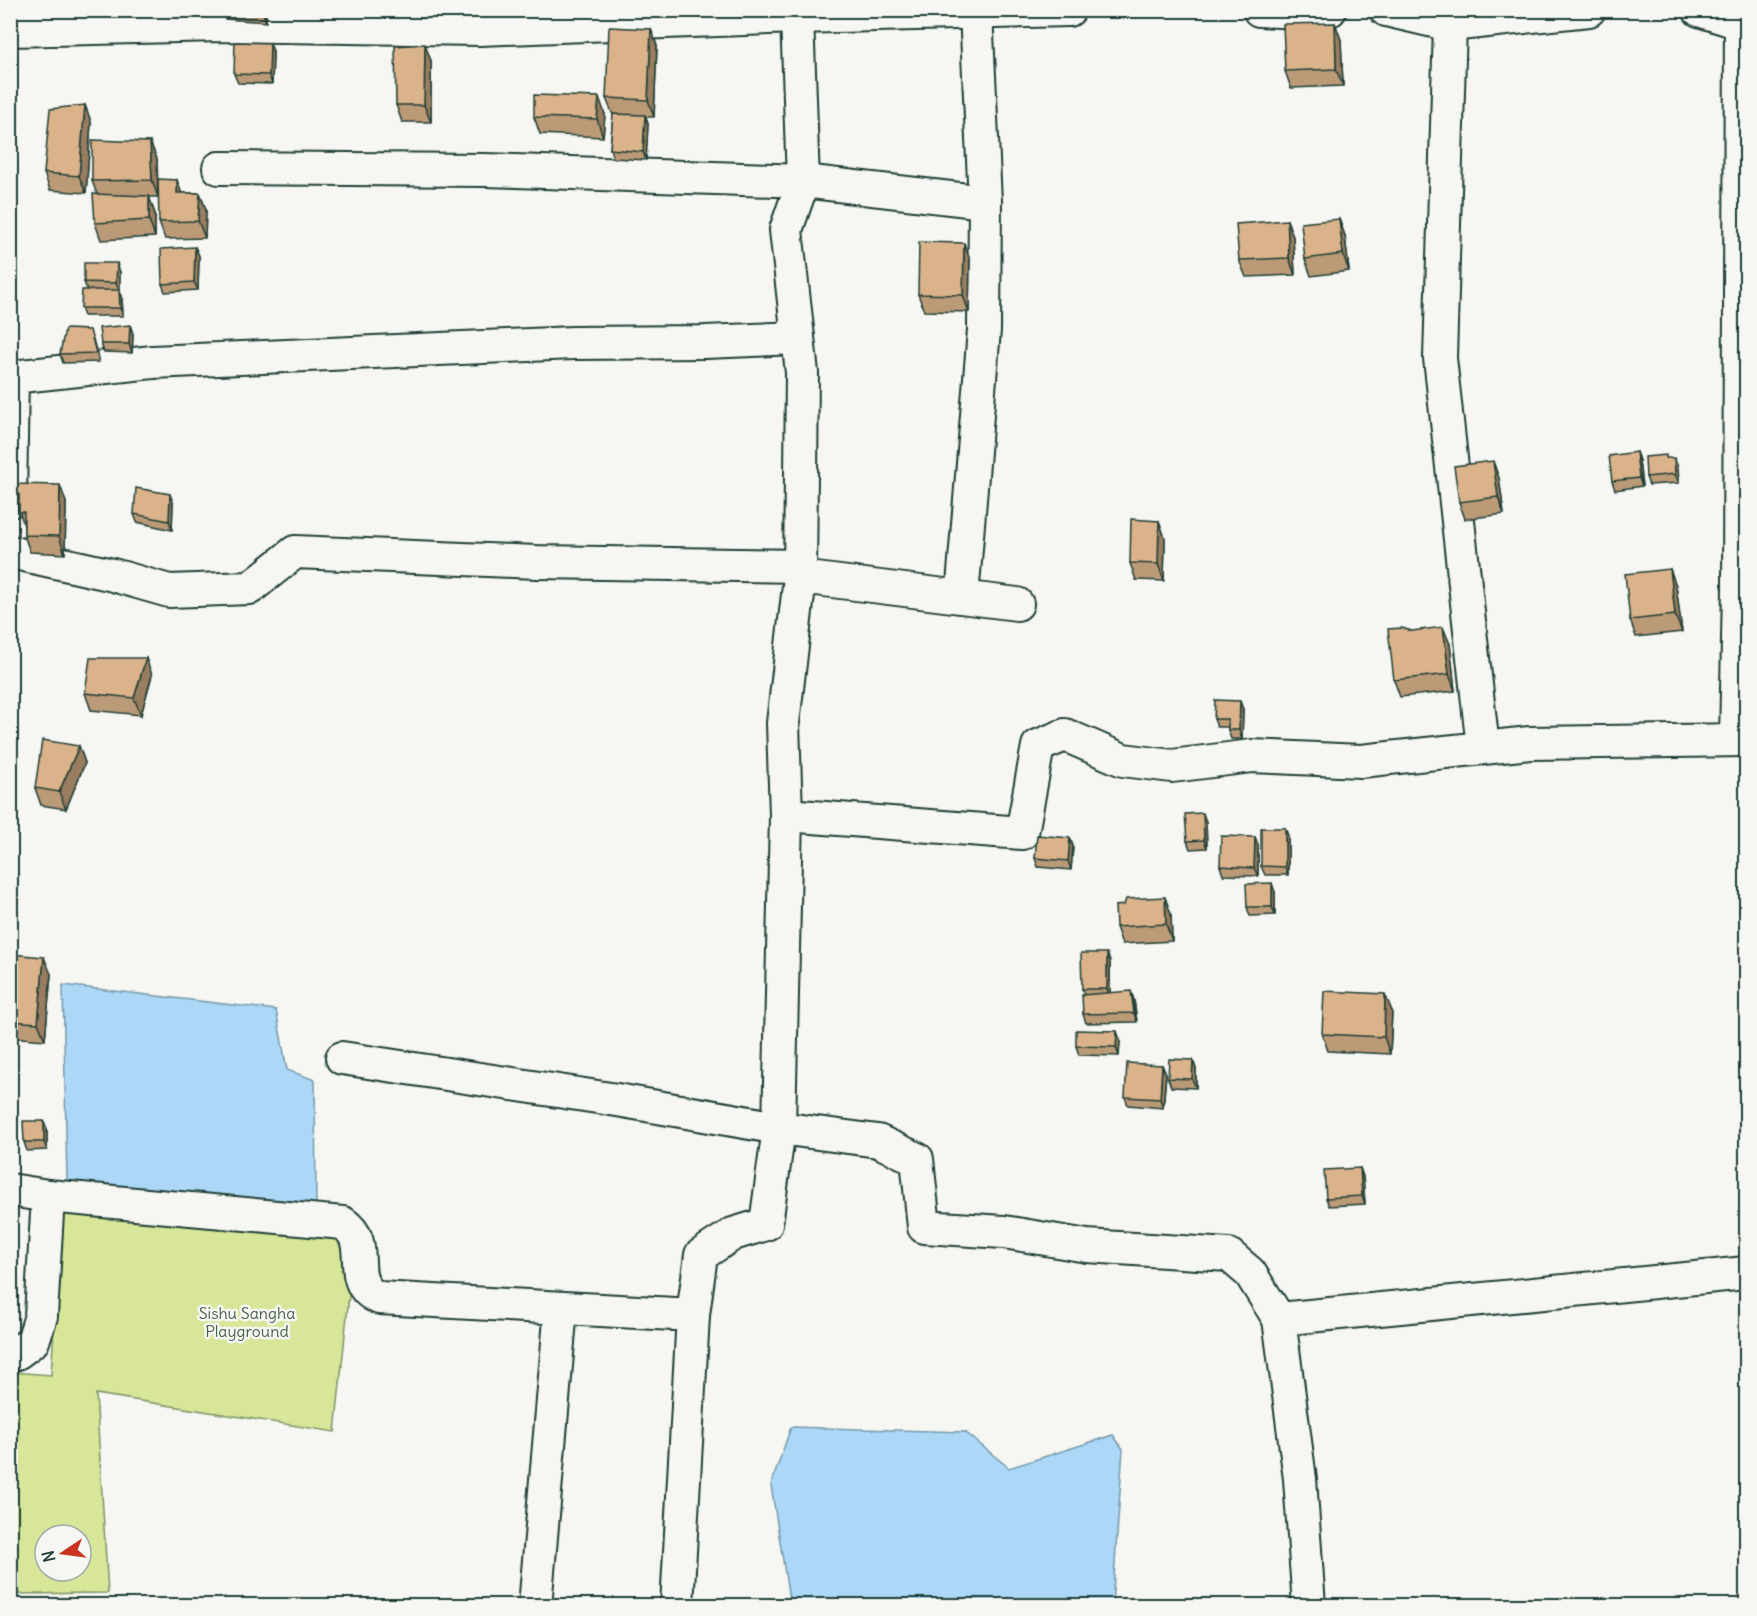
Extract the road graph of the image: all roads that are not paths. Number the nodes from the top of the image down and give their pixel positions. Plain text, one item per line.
1 (1069, 10) edge
2 (1259, 10) edge
3 (1330, 10) edge
4 (1386, 10) edge
5 (1589, 10) edge
6 (1699, 10) edge
7 (976, 12) junction
8 (868, 13) edge
9 (797, 16) junction
10 (1740, 17) edge
11 (23, 23) edge
12 (1450, 25) junction
13 (219, 168) dead end
14 (1743, 173) edge
15 (803, 181) junction
16 (985, 202) junction
17 (798, 338) junction
18 (11, 369) edge
19 (10, 501) edge
20 (10, 552) edge
21 (800, 572) junction
22 (962, 597) junction
23 (1017, 604) dead end
24 (1741, 740) edge
25 (1483, 748) junction
26 (786, 815) junction
27 (342, 1058) dead end
28 (779, 1128) junction
29 (10, 1190) edge
30 (48, 1196) junction
31 (1746, 1273) edge
32 (561, 1308) junction
33 (693, 1315) junction
34 (1279, 1319) junction
35 (10, 1353) edge
36 (536, 1605) edge
37 (677, 1605) edge
38 (1309, 1605) edge

1 - 7 street
2 - 3 street
4 - 12 street
5 - 12 street
6 - 10 street
7 - 8 street
7 - 16 street
8 - 9 street
9 - 11 street
9 - 15 street
10 - 14 street
12 - 25 street
13 - 15 street
14 - 24 street
15 - 16 street
15 - 17 street
16 - 22 street
17 - 18 street
17 - 21 street
18 - 19 street
20 - 21 street
21 - 22 street
21 - 26 street
22 - 23 street
24 - 25 street
25 - 26 street
26 - 28 street
27 - 28 street
28 - 33 street
28 - 34 street
29 - 30 street
30 - 32 street
30 - 35 street
31 - 34 street
32 - 33 street
32 - 36 street
33 - 37 street
34 - 38 street

